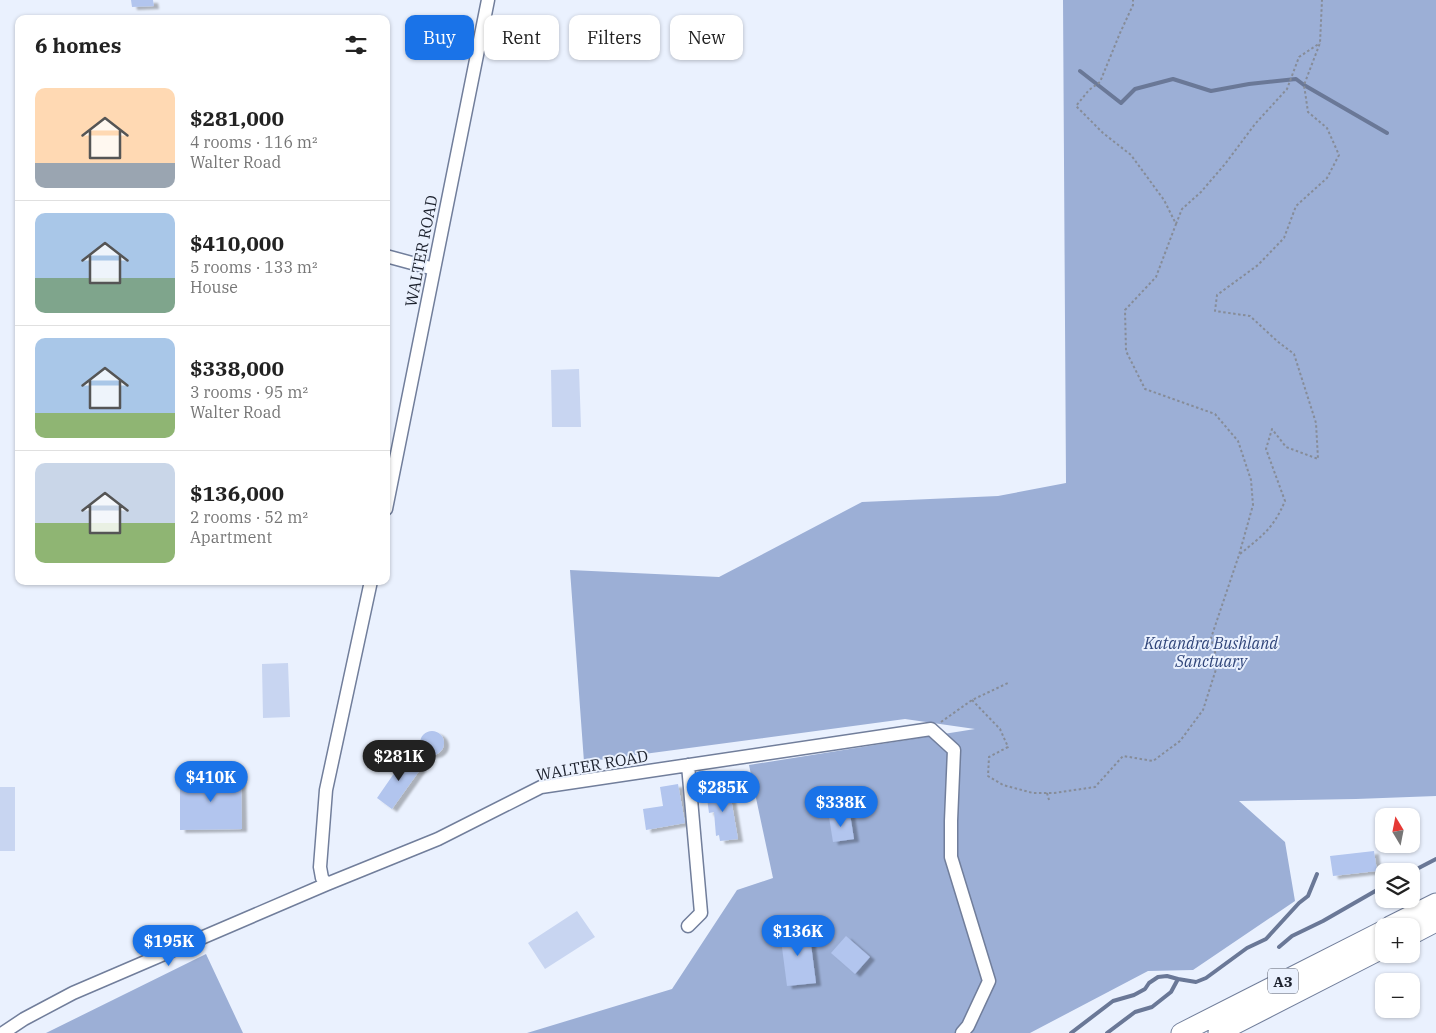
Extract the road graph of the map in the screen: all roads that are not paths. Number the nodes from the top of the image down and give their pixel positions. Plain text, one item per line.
1 (488, 0) edge
2 (390, 257) edge
3 (434, 269) junction
4 (390, 489) edge
5 (370, 585) edge
6 (688, 765) junction
7 (327, 884) junction
8 (1436, 903) edge
9 (1406, 918) edge
10 (1436, 922) edge
11 (688, 926) dead end
12 (1420, 930) edge
13 (1375, 935) edge
14 (1375, 953) edge
15 (3, 1033) edge
16 (962, 1033) edge
17 (1181, 1033) edge
18 (1218, 1033) edge

1 - 3 street, WALTER ROAD
2 - 3 street
3 - 4 street, WALTER ROAD
5 - 7 street
6 - 7 street, WALTER ROAD
6 - 11 street
6 - 16 street, WALTER ROAD
7 - 15 street, WALTER ROAD
8 - 9 highway
10 - 12 highway
13 - 17 highway, A3
14 - 18 highway, A3

